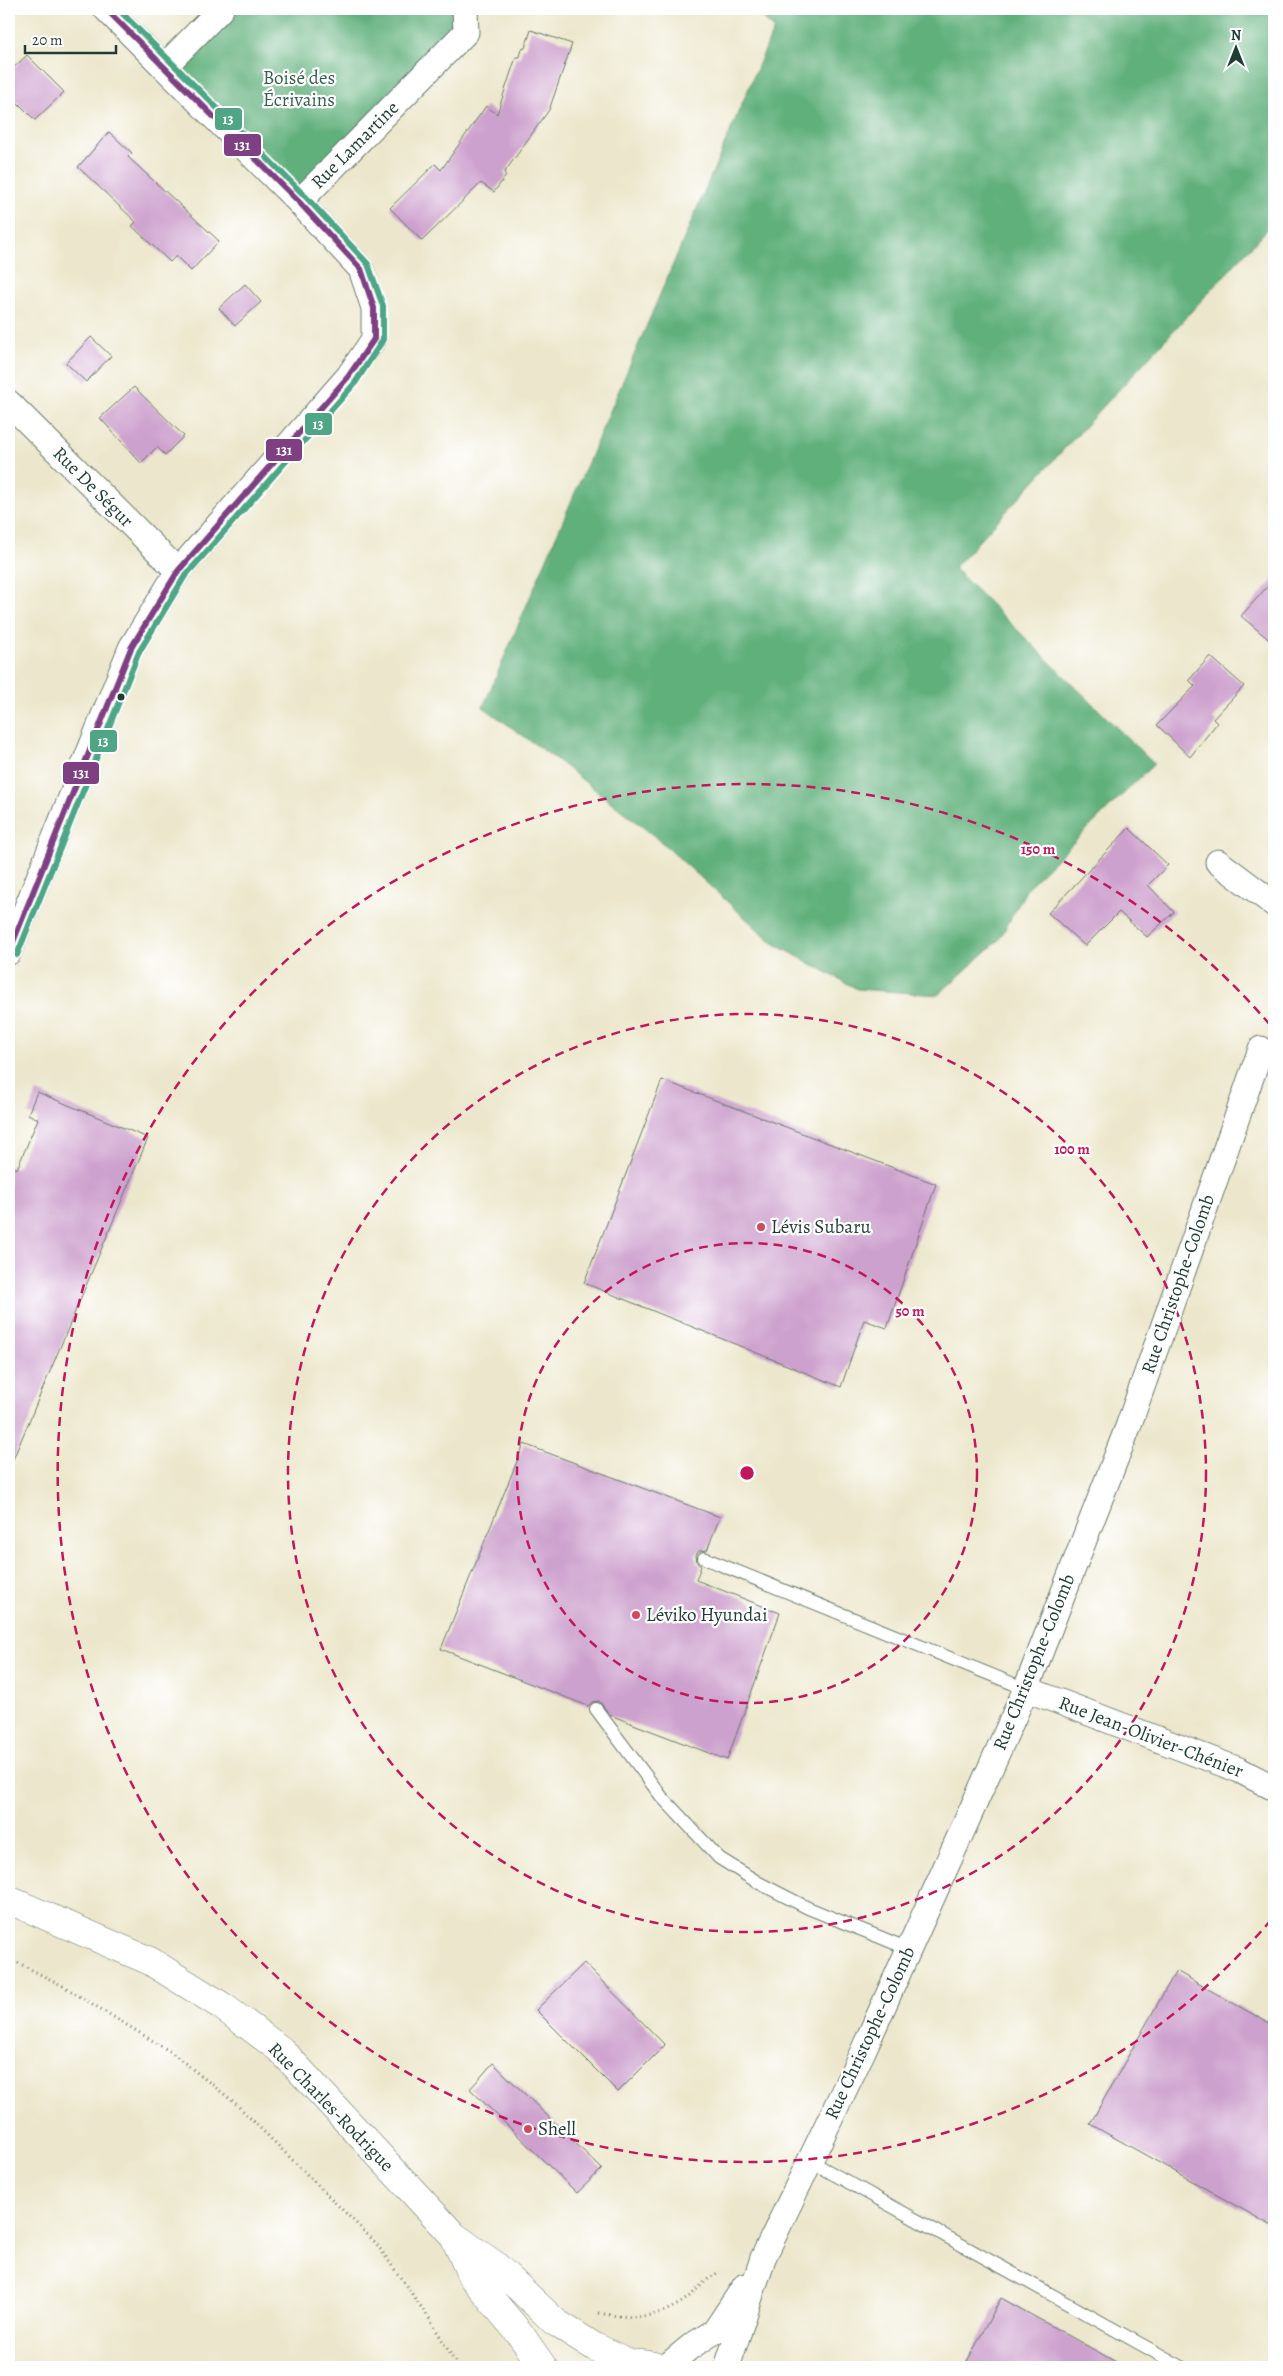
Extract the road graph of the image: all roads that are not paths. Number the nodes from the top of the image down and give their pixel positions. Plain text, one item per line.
1 (106, 9) edge
2 (221, 9) edge
3 (465, 9) edge
4 (164, 67) junction
5 (299, 202) junction
6 (9, 403) edge
7 (178, 571) junction
8 (1218, 862) dead end
9 (1274, 904) edge
10 (9, 952) edge
11 (1261, 1049) dead end
12 (704, 1558) dead end
13 (1026, 1689) junction
14 (596, 1709) dead end
15 (1274, 1788) edge
16 (9, 1900) edge
17 (909, 1949) junction
18 (810, 2162) junction
19 (454, 2236) junction
20 (763, 2258) junction
21 (632, 2366) edge
22 (543, 2367) edge
23 (666, 2367) edge
24 (727, 2367) edge
25 (1182, 2367) edge

1 - 4 street, Rue Lamartine
2 - 4 street
3 - 5 street, Rue Lamartine
4 - 5 street, Rue Lamartine
5 - 7 street
6 - 7 street, Rue De Ségur
7 - 10 street
8 - 9 street
11 - 13 street, Rue Christophe-Colomb
12 - 13 lane
13 - 15 street, Rue Jean-Olivier-Chénier
13 - 17 street, Rue Christophe-Colomb
14 - 17 lane
16 - 19 street, Rue Charles-Rodrigue
17 - 18 street, Rue Christophe-Colomb
18 - 20 street, Rue Christophe-Colomb
18 - 25 lane
19 - 21 street, Rue Charles-Rodrigue
19 - 22 street, Rue Charles-Rodrigue
20 - 23 street, Rue Christophe-Colomb
20 - 24 street, Rue Christophe-Colomb

